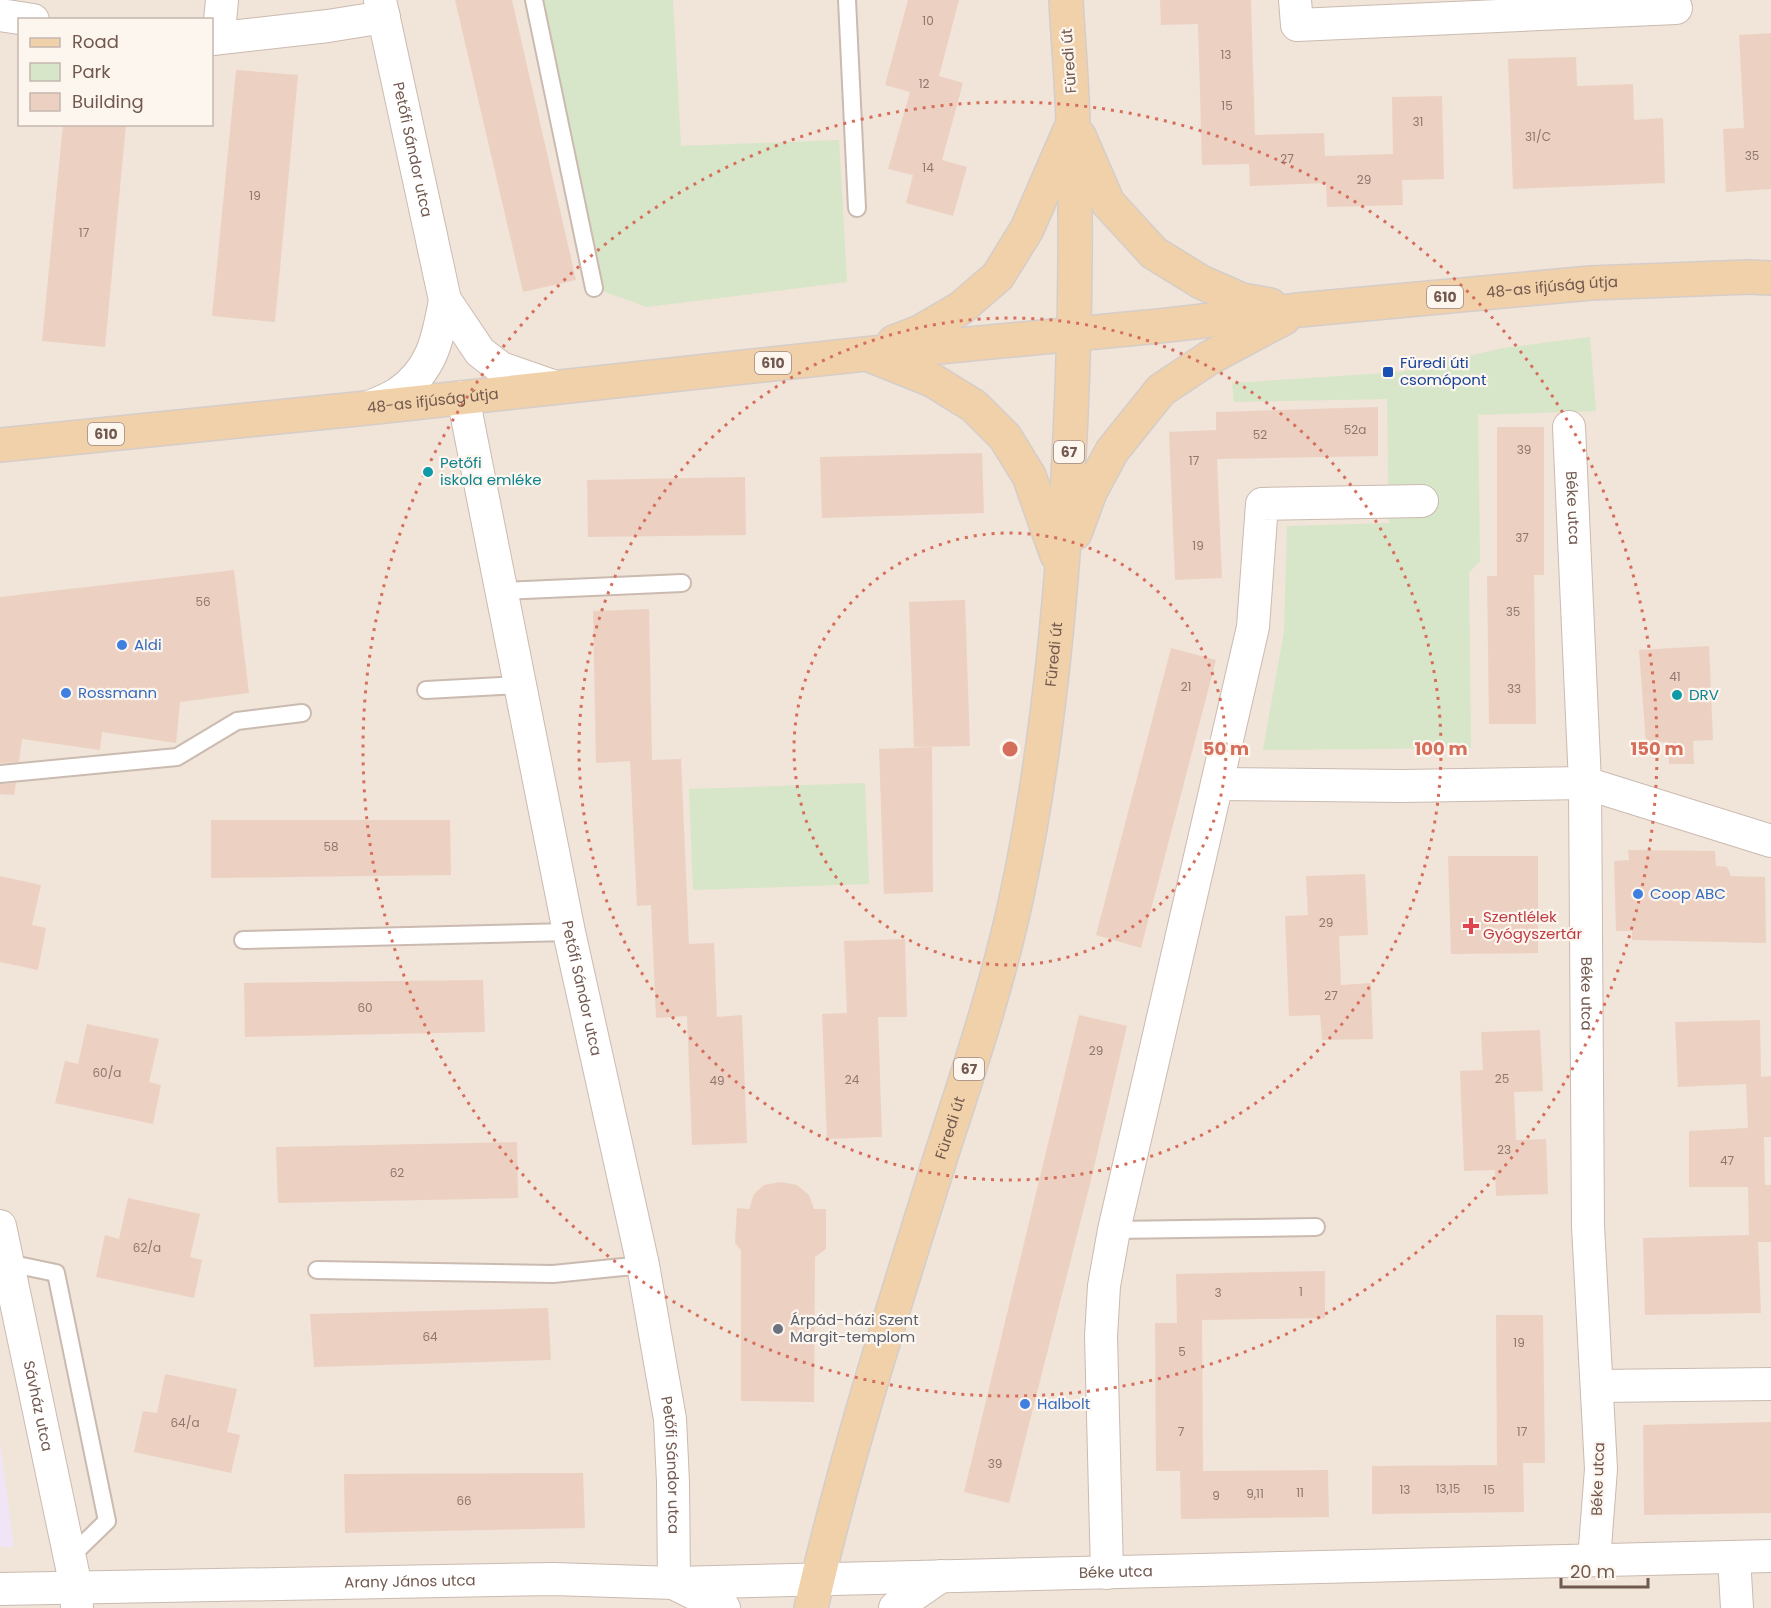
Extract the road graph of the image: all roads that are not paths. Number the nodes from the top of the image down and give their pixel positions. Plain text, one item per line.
1 (222, 0) edge
2 (534, 0) edge
3 (846, 0) edge
4 (1065, 0) edge
5 (1295, 0) edge
6 (1616, 5) edge
7 (382, 8) edge
8 (1676, 8) dead end
9 (0, 15) edge
10 (20, 18) edge
11 (213, 39) edge
12 (1073, 122) junction
13 (857, 208) dead end
14 (1771, 278) edge
15 (594, 288) dead end
16 (445, 300) junction
17 (1299, 310) junction
18 (1075, 334) junction
19 (865, 354) junction
20 (554, 386) junction
21 (463, 397) junction
22 (367, 408) junction
23 (1569, 428) dead end
24 (0, 445) edge
25 (1422, 501) dead end
26 (1062, 569) junction
27 (682, 583) dead end
28 (502, 591) junction
29 (520, 685) junction
30 (426, 690) dead end
31 (302, 713) dead end
32 (0, 774) edge
33 (1585, 783) junction
34 (1218, 784) junction
35 (1771, 841) edge
36 (569, 932) junction
37 (243, 940) dead end
38 (0, 1226) edge
39 (1316, 1227) dead end
40 (1114, 1230) junction
41 (8, 1263) junction
42 (643, 1265) junction
43 (317, 1270) dead end
44 (1771, 1384) edge
45 (1597, 1386) junction
46 (1771, 1556) edge
47 (70, 1557) junction
48 (1734, 1557) junction
49 (1594, 1560) junction
50 (1107, 1573) junction
51 (941, 1576) junction
52 (674, 1583) junction
53 (0, 1589) edge
54 (814, 1594) edge
55 (76, 1598) edge
56 (724, 1608) edge
57 (895, 1608) edge
58 (1737, 1608) edge

1 - 11 street
2 - 15 lane
3 - 13 lane
4 - 12 main road, Füredi út / 67
5 - 6 street
6 - 8 street
7 - 11 street
7 - 16 street, Petőfi Sándor utca
9 - 10 street
12 - 17 main road
12 - 18 main road, 67
12 - 19 main road
14 - 17 main road, 48-as ifjúság útja / 610
16 - 20 street
16 - 22 street
17 - 18 main road, 610
17 - 26 main road
18 - 19 main road, 610
18 - 26 main road, 67
19 - 20 main road, 48-as ifjúság útja / 610
19 - 26 main road
20 - 21 main road, 48-as ifjúság útja / 610
21 - 22 main road, 48-as ifjúság útja / 610
21 - 28 street, Petőfi Sándor utca
22 - 24 main road, 48-as ifjúság útja / 610
23 - 33 street, Béke utca
25 - 34 street
26 - 54 main road, Füredi út / 67
27 - 28 lane
28 - 29 street, Petőfi Sándor utca
29 - 30 lane
29 - 36 street, Petőfi Sándor utca
31 - 32 lane
33 - 34 street
33 - 35 street
33 - 45 street, Béke utca
34 - 40 street
36 - 37 lane
36 - 42 street, Petőfi Sándor utca
38 - 41 street, Sávház utca
39 - 40 lane
40 - 50 street
41 - 47 street, Sávház utca
41 - 47 lane
42 - 43 lane
42 - 52 street, Petőfi Sándor utca
44 - 45 street
45 - 49 street, Béke utca
46 - 48 street, Béke utca
47 - 55 street, Sávház utca
48 - 49 street, Béke utca
48 - 58 street
49 - 50 street, Béke utca
50 - 51 street, Béke utca
51 - 54 street, Béke utca
51 - 57 street
52 - 54 street, Arany János utca
52 - 55 street, Arany János utca
52 - 56 street
53 - 55 street, Arany János utca

